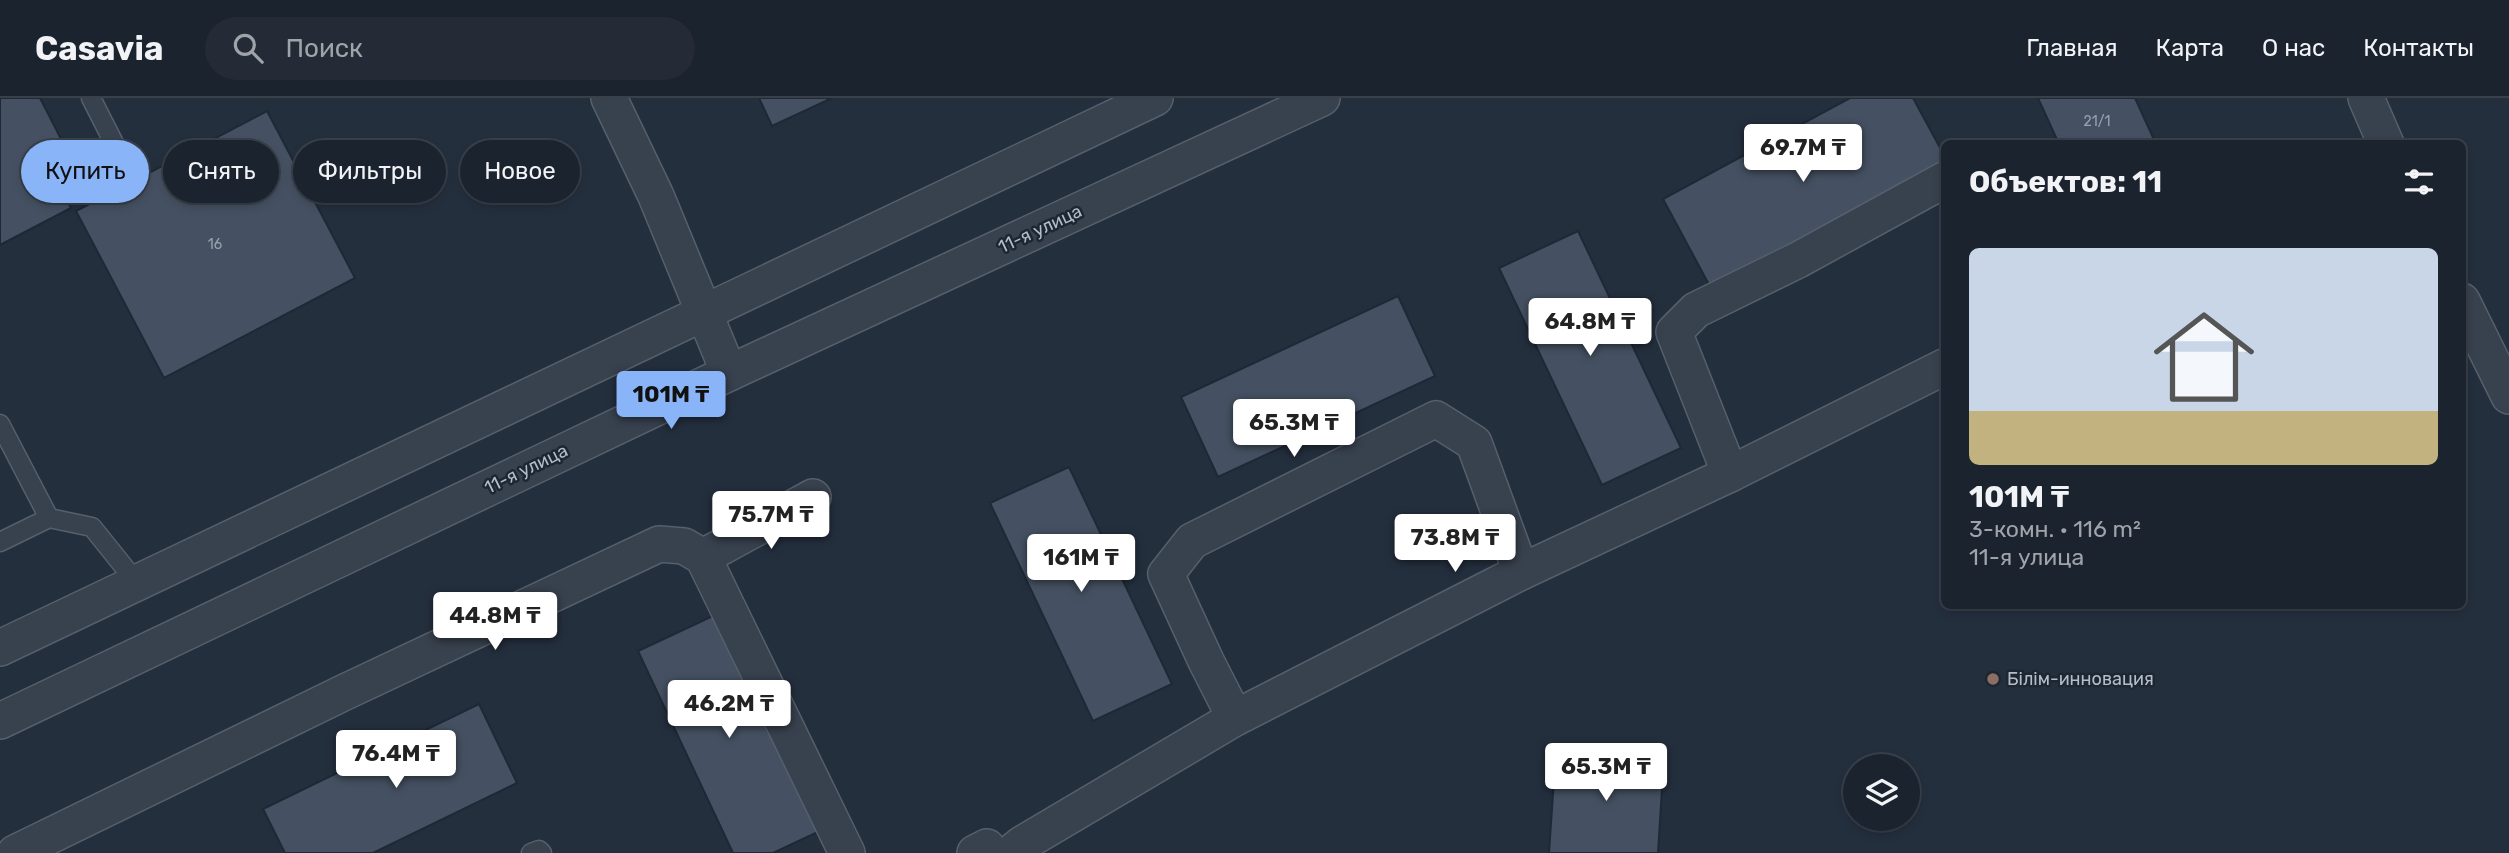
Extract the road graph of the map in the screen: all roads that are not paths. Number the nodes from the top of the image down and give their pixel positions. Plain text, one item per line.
1 (90, 98) edge
2 (609, 98) edge
3 (1154, 98) edge
4 (1322, 98) edge
5 (2366, 98) edge
6 (111, 140) edge
7 (2384, 140) edge
8 (1941, 182) edge
9 (2466, 308) edge
10 (703, 312) junction
11 (1941, 368) edge
12 (729, 373) junction
13 (2509, 396) edge
14 (0, 424) edge
15 (1730, 474) junction
16 (813, 496) dead end
17 (49, 518) junction
18 (0, 542) edge
19 (703, 558) junction
20 (1521, 572) junction
21 (137, 583) junction
22 (0, 648) edge
23 (1235, 718) junction
24 (0, 721) edge
25 (991, 851) edge
26 (15, 853) edge
27 (531, 853) edge
28 (542, 853) edge
29 (847, 853) edge

1 - 6 lane
2 - 10 street
3 - 10 street
4 - 12 street, 11-я улица
5 - 7 street
8 - 15 street
9 - 13 street
10 - 12 street
10 - 21 street
11 - 15 street
12 - 24 street, 11-я улица
14 - 17 lane
15 - 20 street
16 - 19 street
17 - 18 lane
17 - 21 lane
19 - 26 street
19 - 29 street
20 - 23 street
20 - 23 street
21 - 22 street
23 - 25 street
27 - 28 lane

